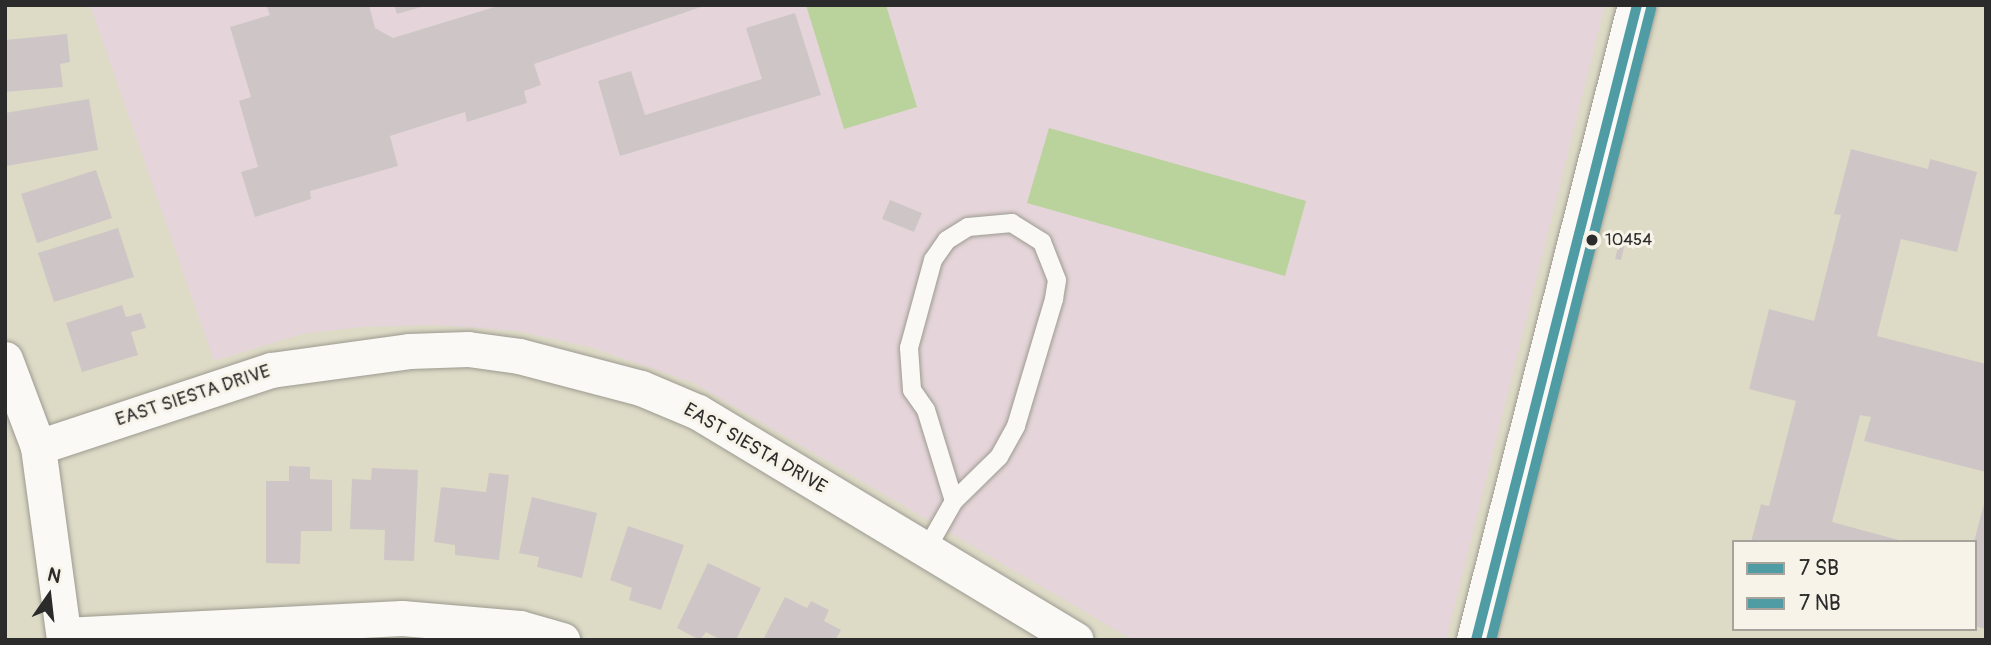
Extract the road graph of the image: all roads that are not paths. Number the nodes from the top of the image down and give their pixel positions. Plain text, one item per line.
1 (1637, 5) edge
2 (5, 359) edge
3 (38, 447) junction
4 (954, 501) junction
5 (926, 550) junction
6 (64, 638) edge
7 (562, 640) edge
8 (1076, 640) edge
9 (1476, 640) edge

1 - 9 main road
2 - 3 street
3 - 5 street, EAST SIESTA DRIVE
3 - 6 street
4 - 4 lane
4 - 5 lane
5 - 8 street, EAST SIESTA DRIVE
6 - 7 street

